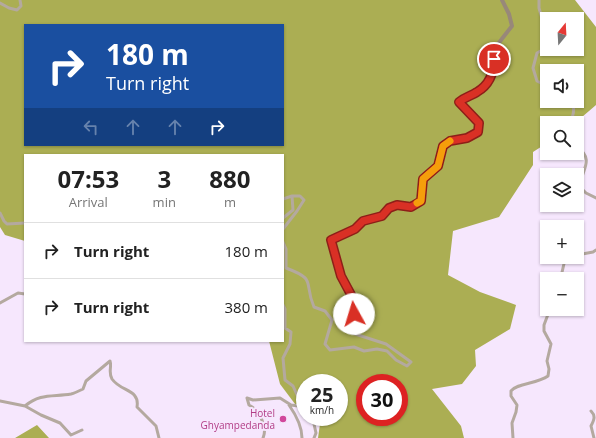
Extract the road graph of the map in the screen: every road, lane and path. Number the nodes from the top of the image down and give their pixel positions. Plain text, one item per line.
1 (20, 0) edge
2 (502, 0) edge
3 (539, 0) edge
4 (0, 3) edge
5 (540, 12) edge
6 (540, 51) edge
7 (540, 82) edge
8 (486, 85) joint
9 (584, 152) edge
10 (584, 176) edge
11 (584, 191) edge
12 (292, 196) junction
13 (596, 198) edge
14 (284, 199) edge
15 (0, 213) edge
16 (284, 217) edge
17 (24, 223) edge
18 (284, 228) edge
19 (284, 244) edge
20 (596, 250) edge
21 (584, 254) edge
22 (24, 294) edge
23 (0, 303) edge
24 (284, 306) edge
25 (547, 316) edge
26 (296, 393) edge
27 (0, 401) edge
28 (284, 401) junction
29 (25, 406) junction
30 (296, 406) edge
31 (591, 411) dead end
32 (314, 426) edge
33 (82, 430) dead end
34 (159, 438) edge
35 (263, 438) edge
36 (302, 438) edge
37 (314, 438) edge
38 (513, 438) edge
39 (594, 438) edge

1 - 4 street
2 - 8 main road
3 - 5 street
6 - 7 street
8 - 19 street
9 - 10 street
11 - 13 street
12 - 14 street
12 - 16 street
12 - 18 street
15 - 17 street
20 - 21 street
22 - 23 street
24 - 26 street
25 - 38 street
27 - 29 street
28 - 30 street
28 - 35 street
28 - 36 street
29 - 33 street
29 - 34 street
31 - 39 street
32 - 37 street

